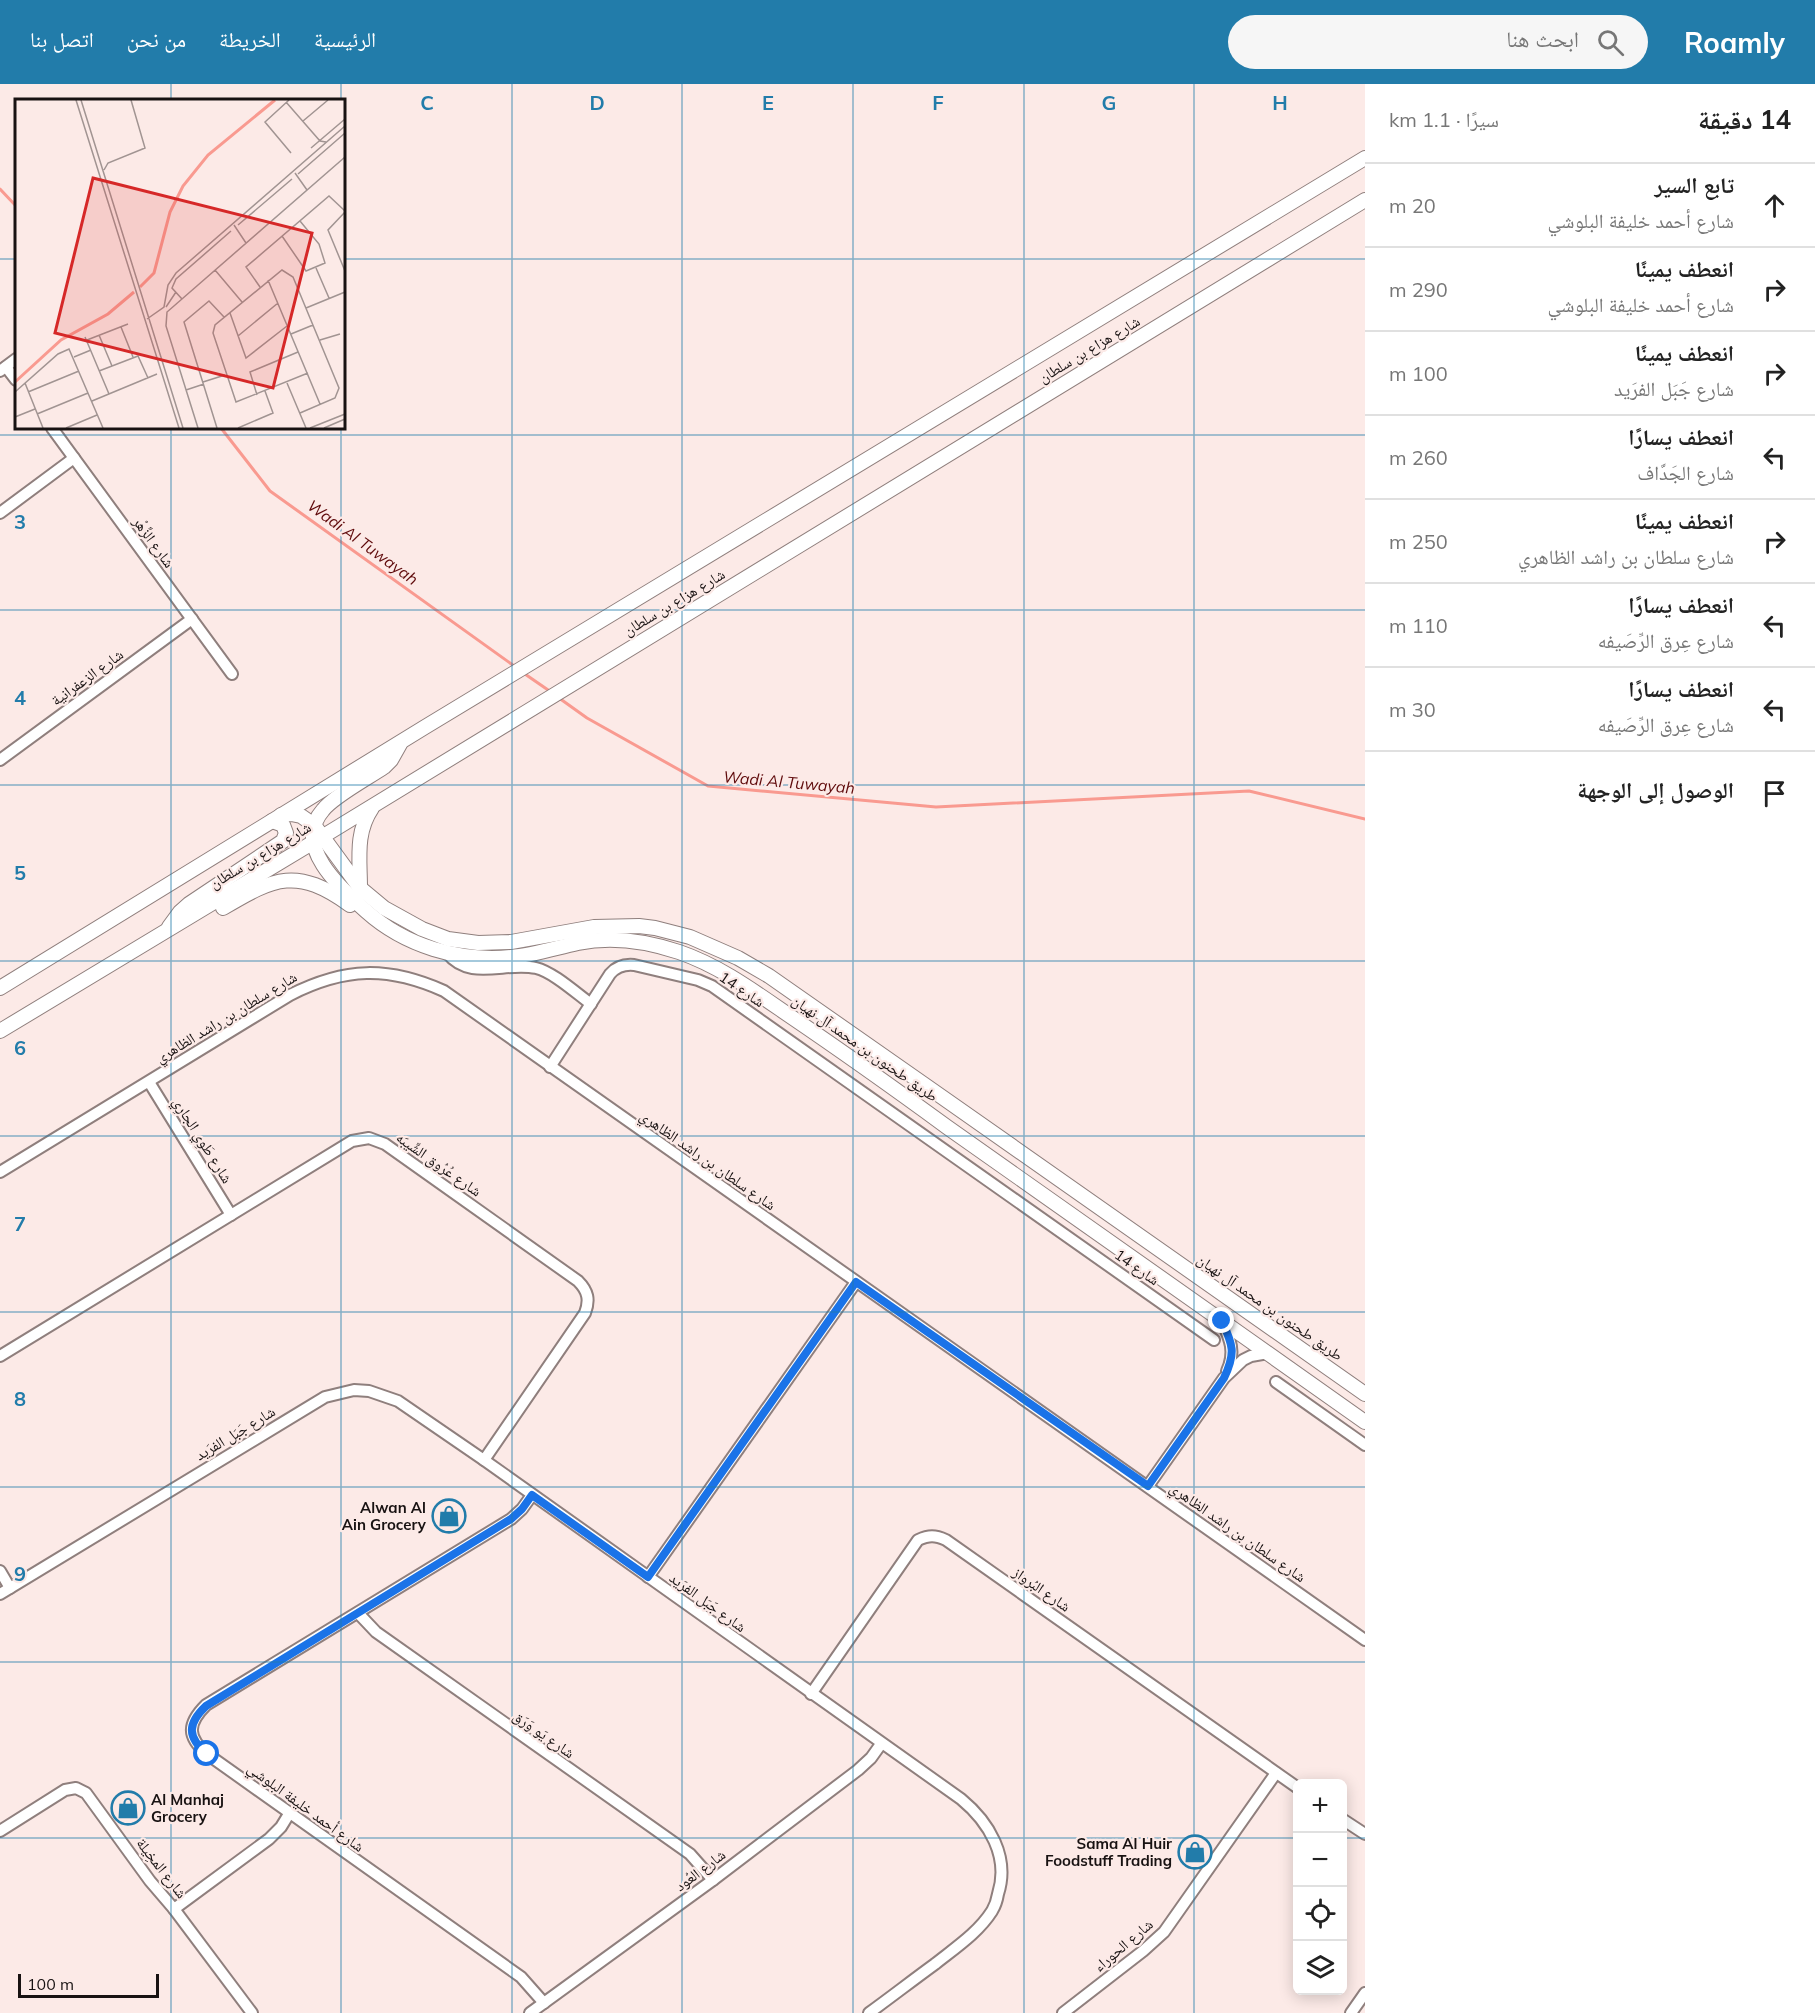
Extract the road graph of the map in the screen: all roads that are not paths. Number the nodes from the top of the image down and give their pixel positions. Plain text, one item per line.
1 (1365, 159) edge
2 (1365, 200) edge
3 (15, 360) edge
4 (3, 369) edge
5 (15, 379) edge
6 (53, 429) edge
7 (75, 458) junction
8 (0, 513) edge
9 (192, 619) junction
10 (232, 674) dead end
11 (400, 742) junction
12 (0, 760) edge
13 (375, 804) junction
14 (277, 818) junction
15 (314, 825) junction
16 (317, 840) junction
17 (360, 888) junction
18 (167, 931) junction
19 (395, 932) junction
20 (447, 953) junction
21 (0, 988) edge
22 (591, 1004) junction
23 (0, 1031) edge
24 (815, 1033) junction
25 (550, 1067) junction
26 (149, 1082) junction
27 (922, 1083) junction
28 (912, 1101) junction
29 (905, 1121) junction
30 (945, 1126) junction
31 (925, 1136) junction
32 (0, 1172) edge
33 (231, 1215) junction
34 (856, 1282) junction
35 (1222, 1321) junction
36 (1214, 1340) dead end
37 (1268, 1353) junction
38 (0, 1356) edge
39 (1224, 1378) junction
40 (1276, 1382) dead end
41 (1365, 1395) edge
42 (1365, 1422) edge
43 (1365, 1445) edge
44 (484, 1460) junction
45 (1148, 1486) junction
46 (532, 1495) junction
47 (0, 1571) edge
48 (648, 1577) junction
49 (5, 1591) edge
50 (358, 1613) junction
51 (1365, 1640) edge
52 (812, 1694) junction
53 (881, 1744) junction
54 (1276, 1773) junction
55 (1293, 1785) edge
56 (289, 1814) junction
57 (1347, 1822) edge
58 (0, 1831) edge
59 (1365, 1834) edge
60 (712, 1880) junction
61 (174, 1909) junction
62 (1365, 1993) edge
63 (544, 2002) junction
64 (252, 2013) edge
65 (530, 2013) edge
66 (869, 2013) edge
67 (1063, 2013) edge
68 (1351, 2013) edge

1 - 11 main road, شارع هزاع بن سلطان
2 - 13 main road, شارع هزاع بن سلطان
3 - 4 street
4 - 5 street
6 - 7 street, شارع الزَّهْر
7 - 8 street
7 - 9 street, شارع الزَّهْر
9 - 10 street, شارع الزَّهْر
9 - 12 street, شارع الزعفرانية
11 - 14 main road, شارع هزاع بن سلطان
11 - 15 main road
13 - 16 main road, شارع هزاع بن سلطان
13 - 17 main road
14 - 15 main road
14 - 18 main road
14 - 21 main road, شارع هزاع بن سلطان
15 - 16 main road
16 - 17 main road, طريق طحنون بن محمد آل نهيان
16 - 18 main road, شارع هزاع بن سلطان
16 - 19 main road, طريق طحنون بن محمد آل نهيان
17 - 27 main road, طريق طحنون بن محمد آل نهيان
18 - 19 main road
18 - 23 main road, شارع هزاع بن سلطان
19 - 20 main road, طريق طحنون بن محمد آل نهيان
20 - 22 street
20 - 24 main road, طريق طحنون بن محمد آل نهيان
22 - 25 street, شارع 14
22 - 29 street, شارع 14
24 - 27 main road
24 - 28 main road, طريق طحنون بن محمد آل نهيان
25 - 26 street, شارع سلطان بن راشد الظاهري
25 - 34 street, شارع سلطان بن راشد الظاهري
26 - 32 street, شارع سلطان بن راشد الظاهري
26 - 33 street, شارع طَوِي الجارِي
27 - 41 main road, طريق طحنون بن محمد آل نهيان
28 - 29 street
28 - 30 main road, طريق طحنون بن محمد آل نهيان
29 - 31 street, شارع 14
30 - 31 street
30 - 35 main road, طريق طحنون بن محمد آل نهيان
31 - 36 street, شارع 14
33 - 38 street, شارع عُرُوق الشِّيبَه
33 - 44 street, شارع عُرُوق الشِّيبَه
34 - 45 street, شارع سلطان بن راشد الظاهري
34 - 48 street
35 - 37 main road, طريق طحنون بن محمد آل نهيان
35 - 39 street
37 - 39 street
37 - 42 main road, طريق طحنون بن محمد آل نهيان
39 - 45 street
40 - 43 street
44 - 46 street, شارع جَبَل الفرَيد
44 - 49 street, شارع جَبَل الفرَيد
45 - 51 street, شارع سلطان بن راشد الظاهري
46 - 48 street, شارع جَبَل الفرَيد
46 - 50 street, شارع أحمد خليفة البلوشي
47 - 49 street
48 - 52 street, شارع جَبَل الفرَيد
50 - 56 street, شارع أحمد خليفة البلوشي
50 - 60 street, شارع يَو وَرَق
52 - 53 street, شارع جَبَل الفرَيد
52 - 54 street, شارع البُرواز
53 - 60 street, شارع العُود
53 - 66 street, شارع جَبَل الفرَيد
54 - 55 street, شارع البُرواز
54 - 67 street, شارع الحوراء
56 - 61 street
56 - 63 street, شارع أحمد خليفة البلوشي
57 - 59 street
58 - 61 street, شارع المخِيلة
60 - 63 street, شارع العُود
61 - 64 street, شارع المخِيلة
62 - 68 street
63 - 65 street, شارع العُود

